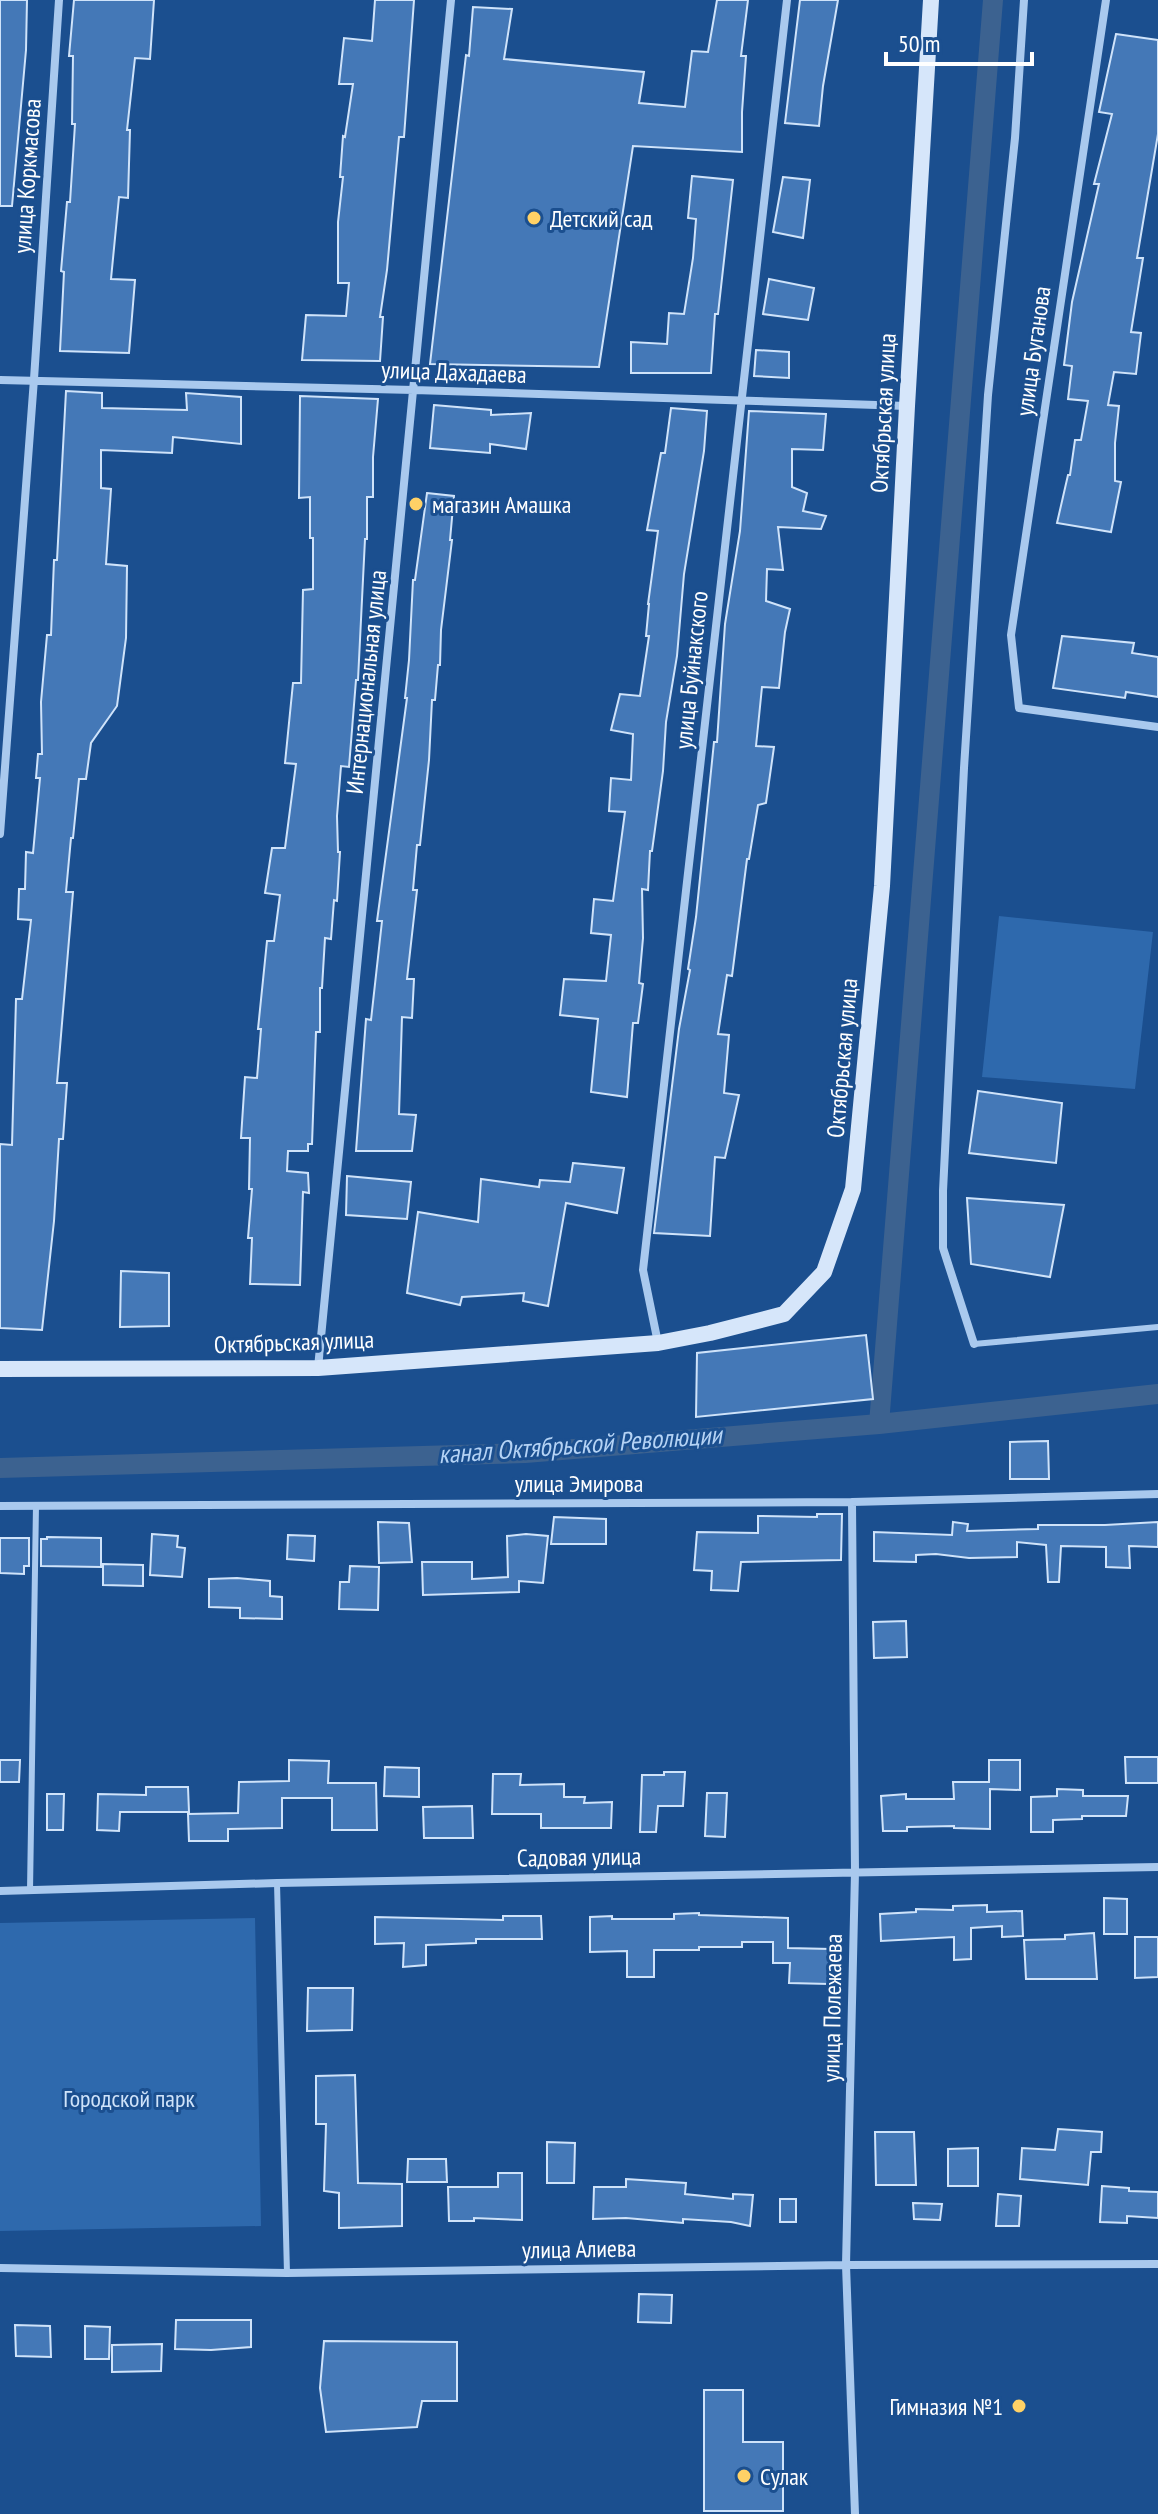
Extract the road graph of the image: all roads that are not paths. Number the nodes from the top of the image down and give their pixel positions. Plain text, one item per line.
1 (59, 0) edge
2 (451, 0) edge
3 (787, 0) edge
4 (931, 0) edge
5 (1024, 0) edge
6 (1106, 0) edge
7 (34, 379) junction
8 (0, 380) edge
9 (414, 390) junction
10 (741, 401) junction
11 (907, 406) junction
12 (1158, 727) edge
13 (0, 834) edge
14 (1158, 1327) edge
15 (658, 1343) junction
16 (974, 1344) joint
17 (318, 1368) junction
18 (0, 1369) edge
19 (1158, 1494) edge
20 (852, 1502) junction
21 (36, 1505) junction
22 (0, 1506) edge
23 (1158, 1867) edge
24 (855, 1872) junction
25 (277, 1883) junction
26 (0, 1891) edge
27 (30, 1891) junction
28 (1158, 2264) edge
29 (846, 2265) junction
30 (0, 2268) edge
31 (287, 2273) junction
32 (855, 2514) edge

1 - 7 street, улица Коркмасова
2 - 9 street, Интернациональная улица
3 - 10 street, улица Буйнакского
4 - 11 street, Октябрьская улица
5 - 16 street
6 - 12 street, улица Буганова
7 - 8 street, улица Дахадаева
7 - 9 street, улица Дахадаева
7 - 13 street, улица Коркмасова
9 - 10 street, улица Дахадаева
9 - 17 street, Интернациональная улица
10 - 11 street, улица Дахадаева
10 - 15 street, улица Буйнакского
11 - 15 street, Октябрьская улица
14 - 16 lane
15 - 17 street, Октябрьская улица
17 - 18 street, Октябрьская улица
19 - 20 street, улица Эмирова
20 - 21 street, улица Эмирова
20 - 24 street, улица Полежаева
21 - 22 street, улица Эмирова
21 - 27 lane
23 - 24 street, Садовая улица
24 - 25 street, Садовая улица
24 - 29 street, улица Полежаева
25 - 27 street, Садовая улица
25 - 31 lane
26 - 27 street, Садовая улица
28 - 29 street, улица Алиева
29 - 31 street, улица Алиева
29 - 32 street, улица Полежаева
30 - 31 street, улица Алиева

